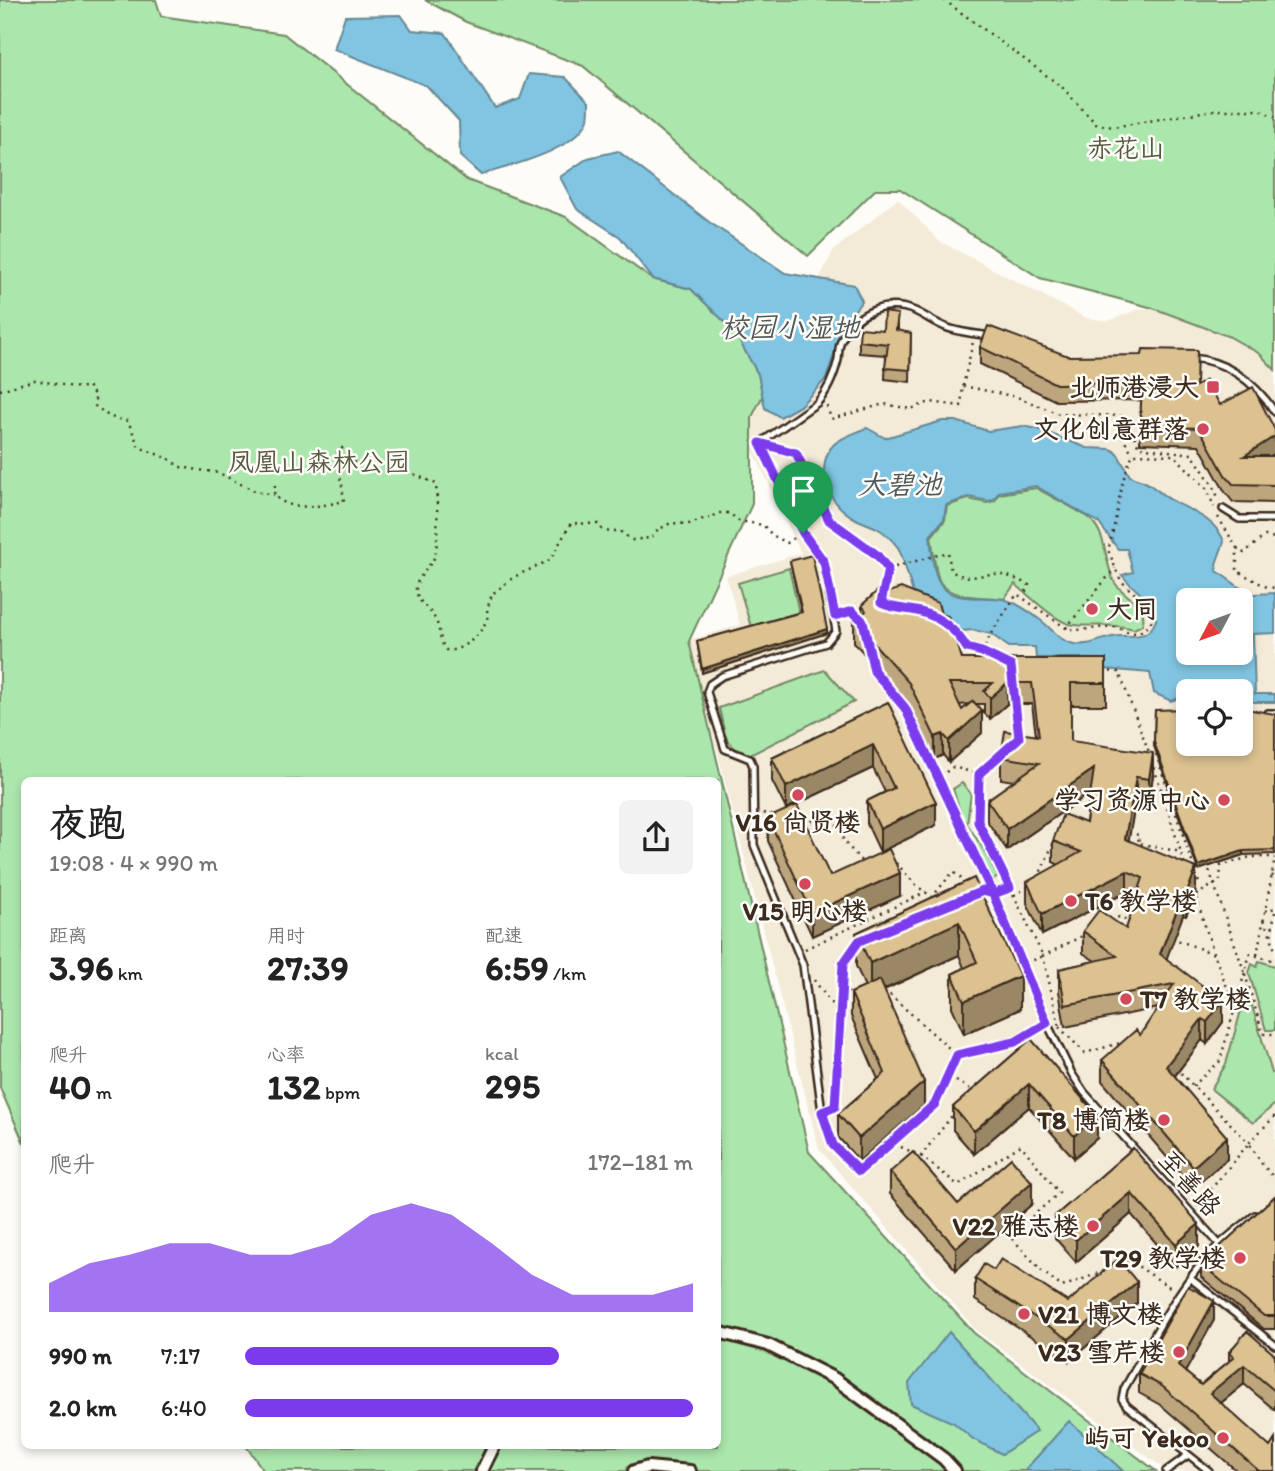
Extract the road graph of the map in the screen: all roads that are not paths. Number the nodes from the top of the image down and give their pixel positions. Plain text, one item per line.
1 (1001, 340) edge
2 (1178, 358) edge
3 (1275, 412) edge
4 (1223, 509) road end
5 (1275, 519) edge
6 (874, 671) dead end
7 (1047, 1023) junction
8 (1258, 1213) edge
9 (1219, 1244) junction
10 (1191, 1279) junction
11 (721, 1333) edge
12 (1275, 1346) edge
13 (493, 1449) edge
14 (1188, 1455) junction
15 (482, 1471) edge
16 (634, 1471) edge
17 (690, 1471) edge
18 (955, 1471) edge
19 (1166, 1471) edge
20 (1209, 1471) edge

1 - 7 lane
2 - 3 lane
4 - 5 lane
6 - 7 lane, 至善路
7 - 9 lane, 至善路
8 - 9 lane
9 - 10 lane
10 - 12 lane
10 - 14 lane
11 - 18 street
13 - 15 street
14 - 19 lane
14 - 20 lane
16 - 17 street

